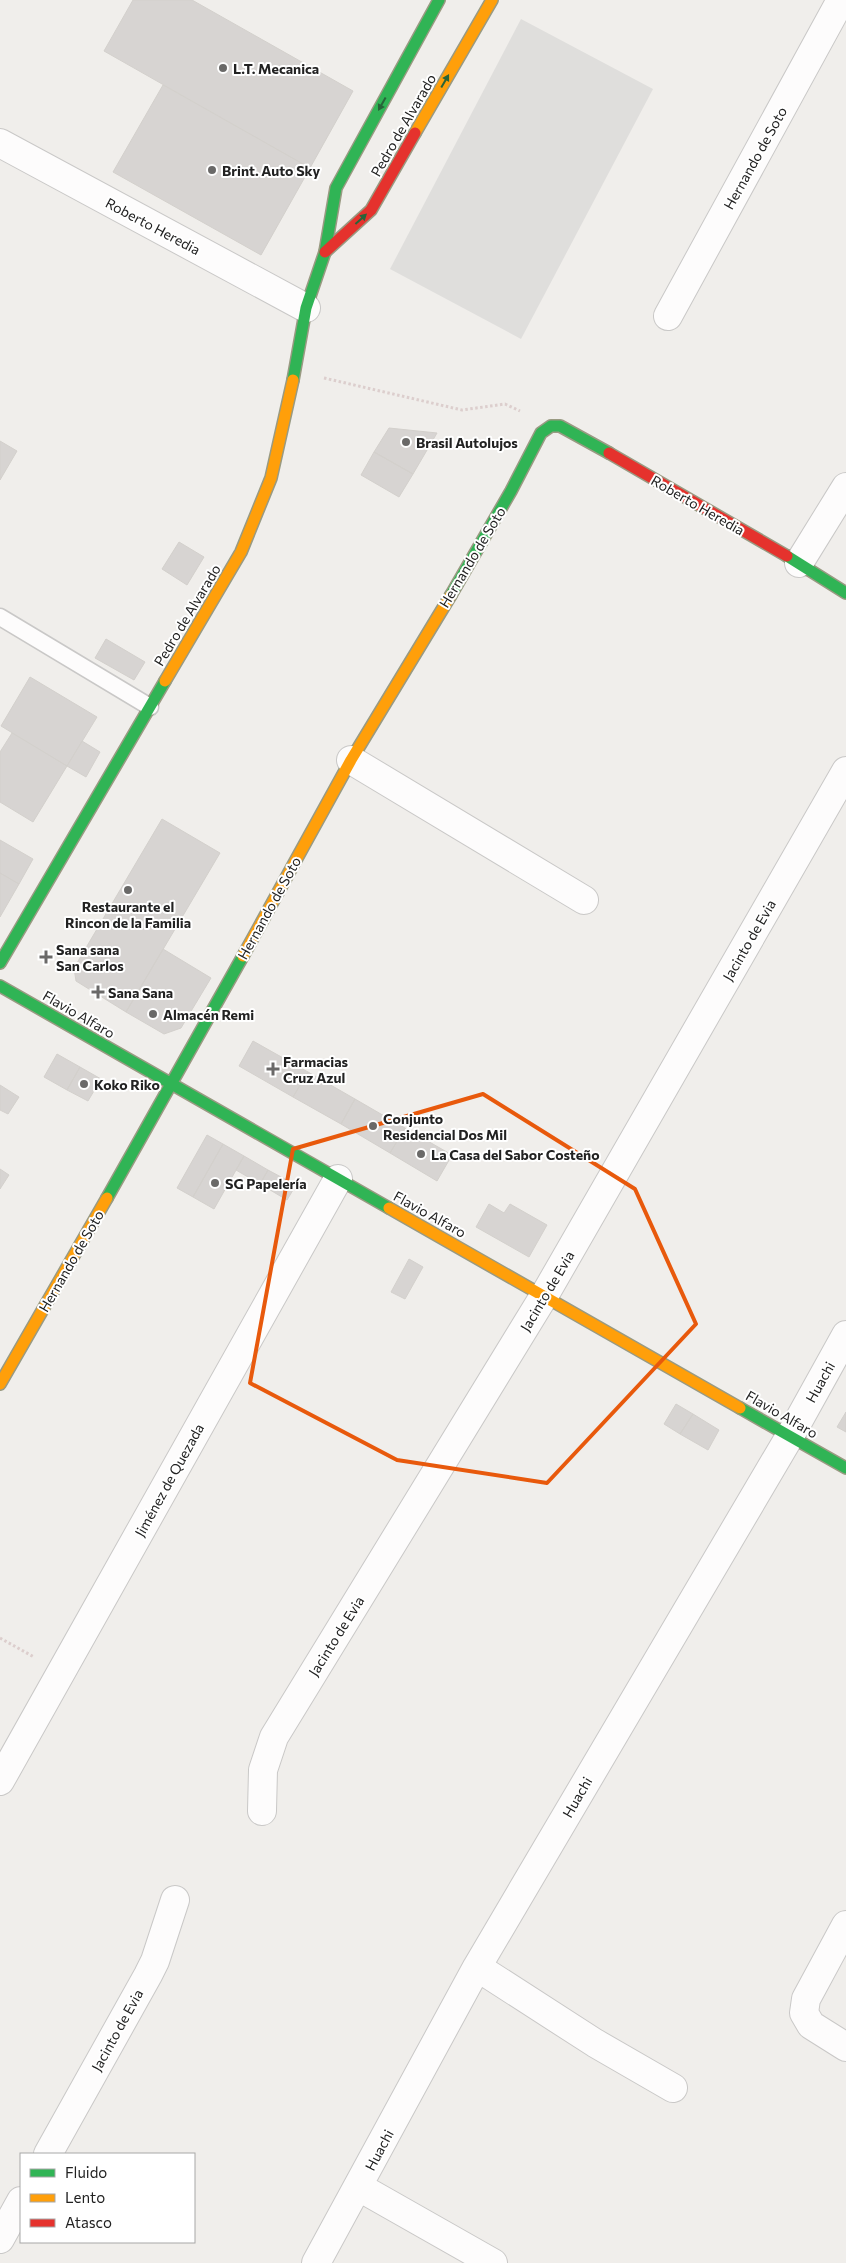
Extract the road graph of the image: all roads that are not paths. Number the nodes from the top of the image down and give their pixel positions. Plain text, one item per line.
1 (440, 0) edge
2 (492, 0) edge
3 (841, 0) edge
4 (0, 143) edge
5 (325, 252) junction
6 (306, 308) junction
7 (668, 316) dead end
8 (545, 430) joint
9 (846, 486) edge
10 (799, 563) junction
11 (846, 593) edge
12 (0, 617) edge
13 (150, 707) junction
14 (351, 760) junction
15 (846, 771) edge
16 (584, 900) dead end
17 (0, 964) edge
18 (0, 986) edge
19 (172, 1084) junction
20 (338, 1179) junction
21 (544, 1296) junction
22 (846, 1335) edge
23 (0, 1384) edge
24 (790, 1436) junction
25 (846, 1468) edge
26 (0, 1781) edge
27 (262, 1811) dead end
28 (175, 1900) dead end
29 (846, 1925) edge
30 (477, 1967) junction
31 (846, 2047) edge
32 (673, 2088) dead end
33 (49, 2153) edge
34 (359, 2187) junction
35 (20, 2203) edge
36 (0, 2239) edge
37 (316, 2263) edge
38 (493, 2263) edge

1 -> 5 street, Pedro de Alvarado
5 -> 2 street, Pedro de Alvarado
3 - 7 street, Hernando de Soto
4 - 6 street, Roberto Heredia
5 - 6 street, Pedro de Alvarado
6 - 13 street, Pedro de Alvarado
8 - 10 street, Roberto Heredia
8 - 14 street, Hernando de Soto
9 - 10 street
10 - 11 street, Roberto Heredia
12 - 13 lane
13 - 17 street, Pedro de Alvarado
14 - 16 street
14 - 19 street, Hernando de Soto
15 - 21 street, Jacinto de Evia
18 - 19 street, Flavio Alfaro
19 - 20 street, Flavio Alfaro
19 - 23 street, Hernando de Soto
20 - 21 street, Flavio Alfaro
20 - 26 street, Jiménez de Quezada
21 - 24 street, Flavio Alfaro
21 - 27 street, Jacinto de Evia
22 - 24 street, Huachi
24 - 25 street, Flavio Alfaro
24 - 30 street, Huachi
28 - 33 street, Jacinto de Evia
29 - 31 street
30 - 32 street
30 - 34 street, Huachi
34 - 37 street, Huachi
34 - 38 street
35 - 36 street

